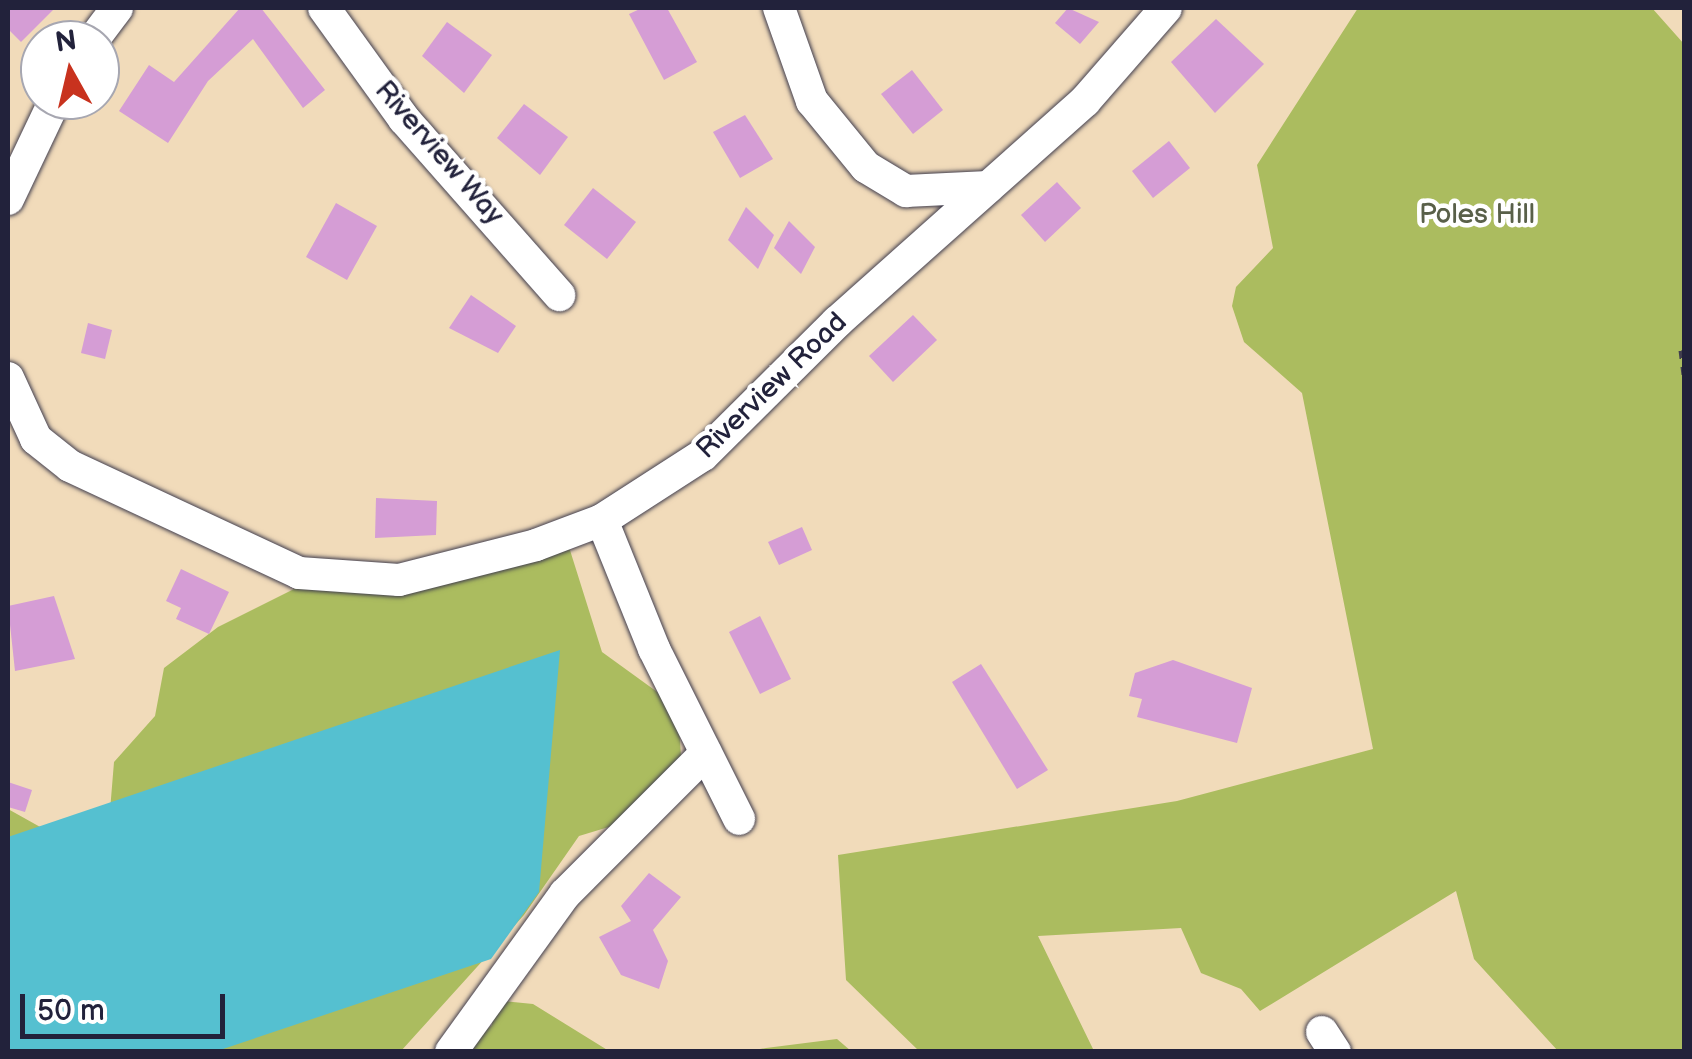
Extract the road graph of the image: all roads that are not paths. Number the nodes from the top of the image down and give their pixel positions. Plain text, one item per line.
1 (324, 8) edge
2 (779, 8) edge
3 (1166, 8) edge
4 (46, 120) edge
5 (988, 187) junction
6 (8, 199) edge
7 (559, 295) dead end
8 (8, 378) edge
9 (602, 520) junction
10 (706, 753) junction
11 (739, 819) dead end
12 (451, 1052) edge

1 - 7 street, Riverview Way
2 - 5 street
3 - 5 street, Riverview Road
4 - 6 street
5 - 9 street, Riverview Road
8 - 9 street, Riverview Road
9 - 10 street
10 - 11 street
10 - 12 street

